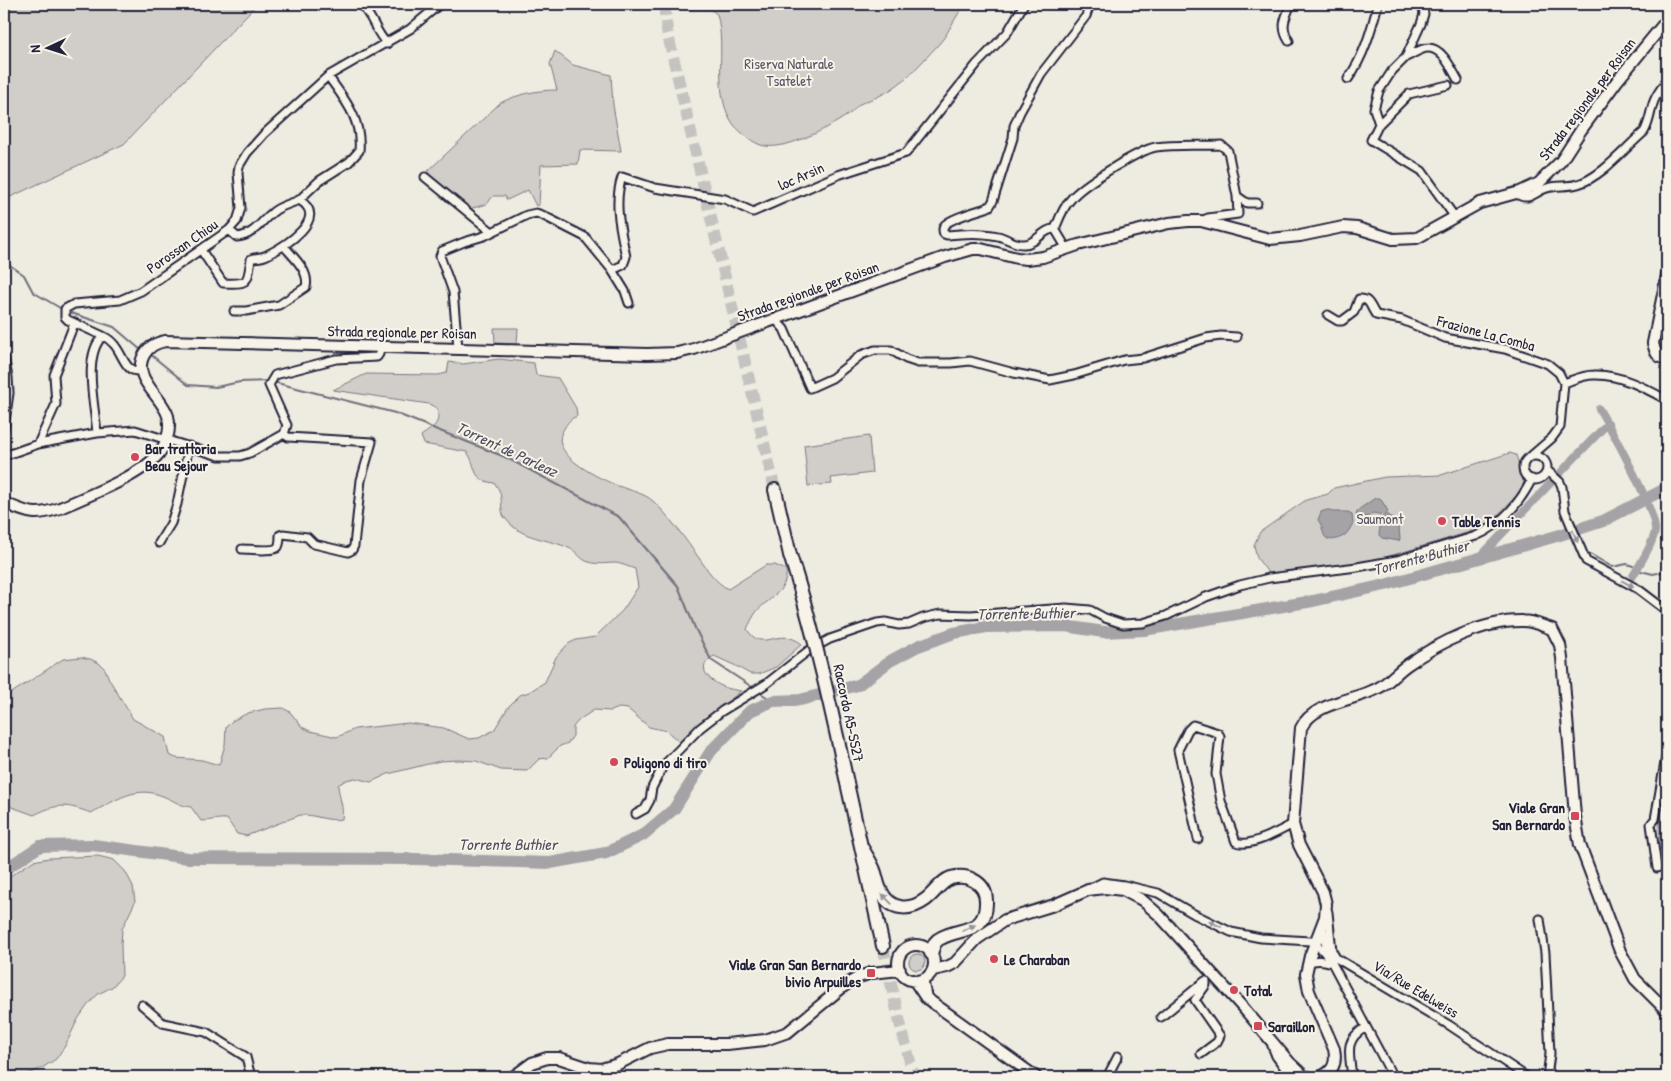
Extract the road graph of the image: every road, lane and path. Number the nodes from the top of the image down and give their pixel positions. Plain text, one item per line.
1 (360, 4) edge
2 (440, 4) edge
3 (1024, 4) edge
4 (1090, 4) edge
5 (1291, 4) edge
6 (1378, 4) edge
7 (1422, 4) edge
8 (1667, 20) edge
9 (1289, 41) dead end
10 (387, 44) junction
11 (1406, 57) junction
12 (331, 74) junction
13 (1348, 79) dead end
14 (1458, 80) dead end
15 (1667, 81) edge
16 (1448, 85) dead end
17 (1379, 124) junction
18 (425, 177) dead end
19 (1515, 193) junction
20 (1237, 196) junction
21 (299, 200) junction
22 (1257, 204) dead end
23 (1454, 216) junction
24 (1201, 221) junction
25 (229, 230) junction
26 (1055, 230) junction
27 (492, 232) junction
28 (284, 246) junction
29 (1067, 249) junction
30 (201, 250) junction
31 (612, 270) junction
32 (1667, 275) edge
33 (628, 303) dead end
34 (234, 311) dead end
35 (1328, 315) dead end
36 (775, 319) junction
37 (74, 324) junction
38 (103, 336) junction
39 (1237, 337) dead end
40 (380, 348) junction
41 (458, 348) junction
42 (4, 357) edge
43 (1667, 359) edge
44 (140, 371) junction
45 (1564, 383) junction
46 (1667, 400) edge
47 (4, 430) edge
48 (97, 433) junction
49 (284, 434) junction
50 (167, 440) junction
51 (38, 444) junction
52 (189, 446) junction
53 (4, 456) edge
54 (1530, 457) junction
55 (1549, 473) junction
56 (1532, 480) junction
57 (775, 490) tunnel mouth
58 (4, 503) edge
59 (159, 542) dead end
60 (242, 549) dead end
61 (1667, 610) edge
62 (1667, 751) edge
63 (636, 814) dead end
64 (1293, 824) junction
65 (1198, 839) dead end
66 (861, 846) junction
67 (1657, 868) dead end
68 (1088, 890) junction
69 (1326, 904) junction
70 (1540, 919) dead end
71 (1322, 926) junction
72 (1316, 943) junction
73 (883, 946) tunnel mouth
74 (899, 957) junction
75 (933, 961) junction
76 (1308, 964) junction
77 (1332, 964) junction
78 (900, 970) junction
79 (874, 973) junction
80 (1210, 978) junction
81 (919, 980) junction
82 (142, 1005) dead end
83 (1667, 1011) edge
84 (1161, 1016) dead end
85 (1366, 1028) junction
86 (1269, 1039) junction
87 (1201, 1054) dead end
88 (1118, 1056) dead end
89 (1290, 1063) junction
90 (251, 1077) edge
91 (513, 1077) edge
92 (1036, 1077) edge
93 (1107, 1077) edge
94 (1290, 1077) edge
95 (1298, 1077) edge
96 (1308, 1077) edge
97 (1319, 1077) edge
98 (1352, 1077) edge
99 (1393, 1077) edge
100 (1526, 1077) edge
101 (1547, 1077) edge

1 - 10 street
2 - 10 street, Porossan Chiou
3 - 31 street, loc Arsin
4 - 26 street
5 - 9 street
6 - 13 street
7 - 11 street
8 - 19 main road, Strada regionale per Roisan
10 - 12 street, Porossan Chiou
11 - 14 street
11 - 17 street
12 - 21 street
12 - 25 street, Porossan Chiou
15 - 19 street
16 - 17 street
17 - 23 street
18 - 27 street
19 - 23 main road, Strada regionale per Roisan
20 - 22 street
20 - 24 street
20 - 26 street
21 - 25 street
21 - 28 street
23 - 24 main road, Strada regionale per Roisan
24 - 29 main road, Strada regionale per Roisan
25 - 30 street, Porossan Chiou
26 - 29 street
27 - 31 street
27 - 41 street
28 - 30 street
28 - 34 street
29 - 36 main road, Strada regionale per Roisan
30 - 37 street, Porossan Chiou
31 - 33 street
32 - 43 main road
35 - 45 street, Frazione La Comba
36 - 39 street
36 - 41 main road, Strada regionale per Roisan
37 - 38 street
37 - 51 street
38 - 44 street
38 - 48 street
40 - 41 main road, Strada regionale per Roisan
40 - 44 main road, Strada regionale per Roisan
40 - 49 street
42 - 47 street
44 - 50 main road
45 - 46 street
45 - 54 street
48 - 50 street
48 - 51 street
49 - 52 street
49 - 60 street
50 - 52 street
50 - 58 main road
51 - 53 street
52 - 59 street
54 - 55 street
54 - 56 street
55 - 56 street
55 -> 61 street
56 - 63 street
57 - 66 highway, Raccordo A5-SS27, bridge
62 - 67 street
64 - 65 street
64 - 69 main road
64 - 83 main road
66 - 73 highway, Raccordo A5-SS27
75 -> 66 highway
72 -> 68 street
68 - 75 main road
68 - 80 main road
69 - 71 main road
69 - 100 street, Via/Rue Edelweiss
70 - 101 street
71 - 72 main road
71 - 77 street
72 - 76 main road
72 - 77 street
74 - 75 main road
74 - 78 main road
74 - 79 main road
75 - 81 main road
76 - 77 street
76 - 97 main road
77 - 85 street
78 - 79 main road
78 - 81 main road
79 - 91 main road
80 - 84 street
80 - 86 main road
80 - 87 street
81 - 92 main road
82 - 90 street
85 - 98 street
85 - 99 street
86 - 89 main road
86 - 94 street
88 - 93 street
89 - 95 street
89 - 96 main road

